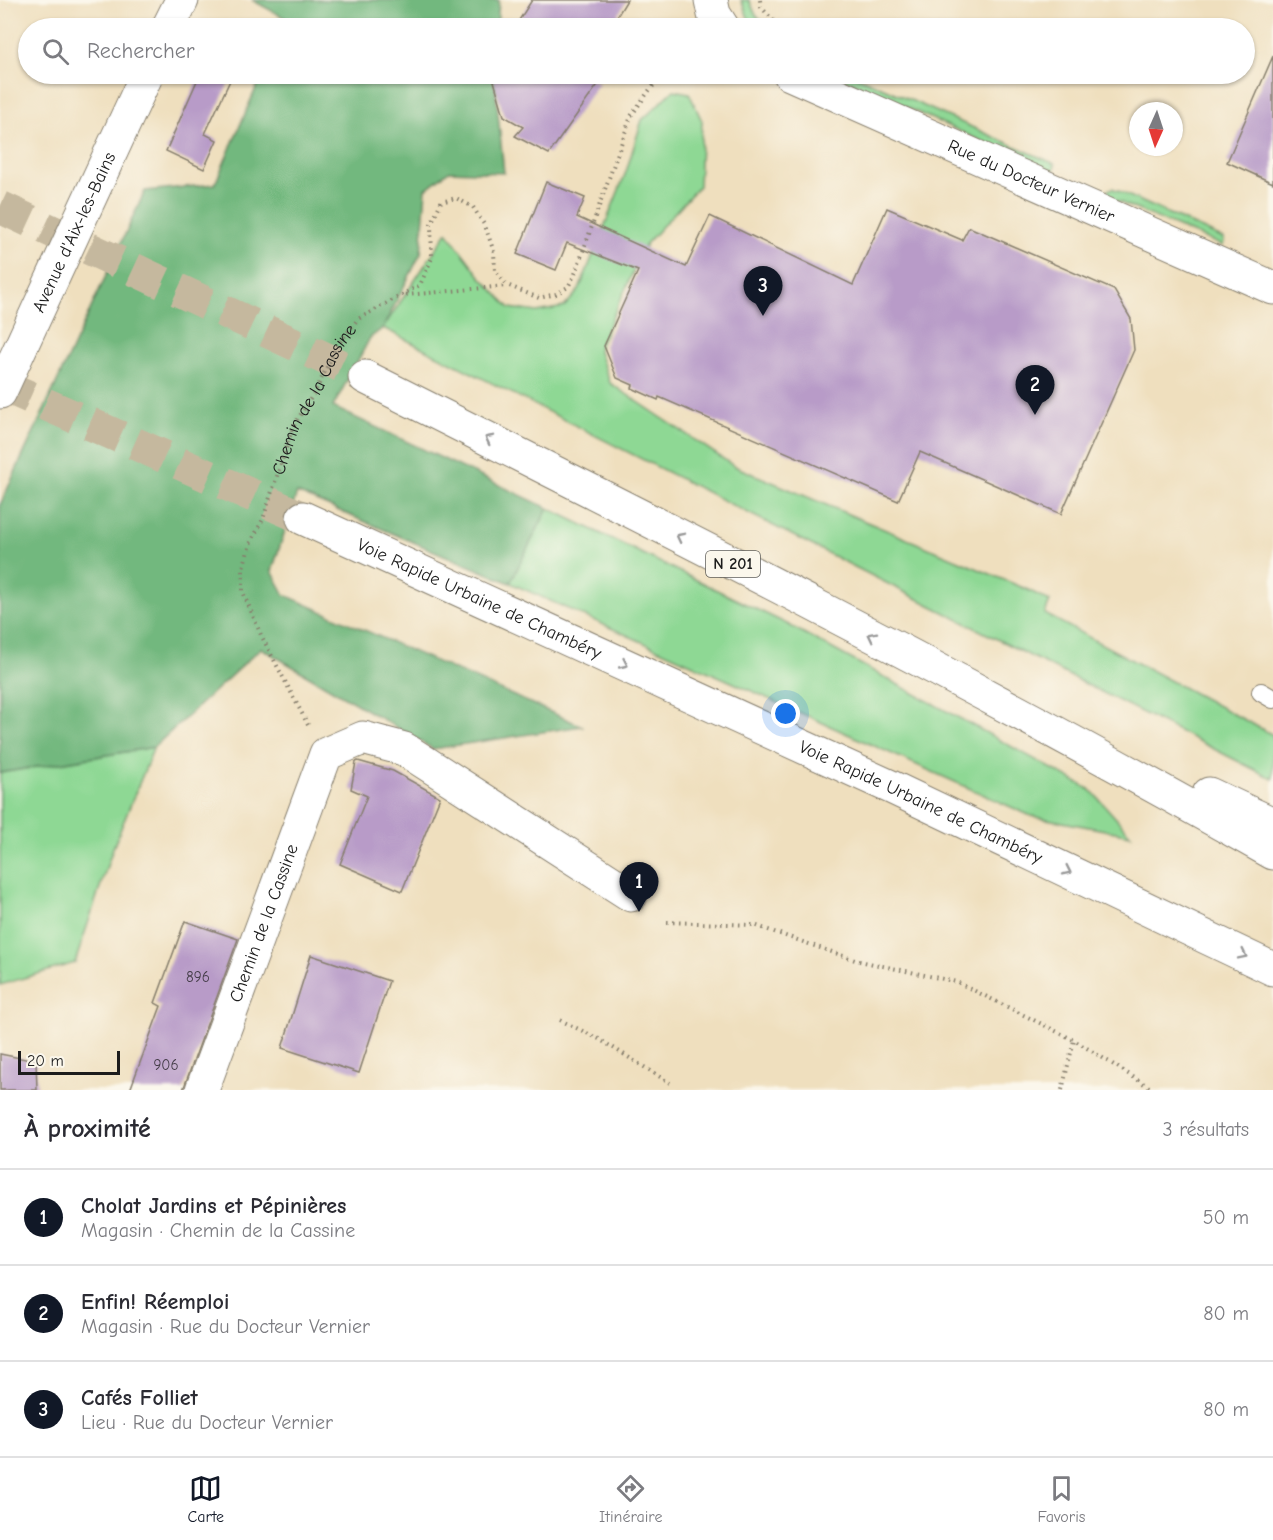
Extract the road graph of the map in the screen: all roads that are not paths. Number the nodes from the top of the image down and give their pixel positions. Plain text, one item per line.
1 (182, 0) edge
2 (711, 0) edge
3 (173, 18) edge
4 (717, 18) edge
5 (142, 84) edge
6 (813, 84) edge
7 (1273, 288) edge
8 (365, 377) tunnel mouth
9 (0, 392) edge
10 (303, 518) tunnel mouth
11 (924, 663) junction
12 (1273, 824) edge
13 (1273, 853) edge
14 (631, 894) dead end
15 (1273, 969) edge
16 (202, 1090) edge

1 - 3 main road
2 - 4 main road
5 - 9 main road, Avenue d'Aix-les-Bains
6 - 7 main road, Rue du Docteur Vernier
11 -> 8 main road, N 201
10 -> 15 main road, Voie Rapide Urbaine de Chambéry
11 - 12 main road
11 - 13 main road, N 201
14 - 16 main road, Chemin de la Cassine

